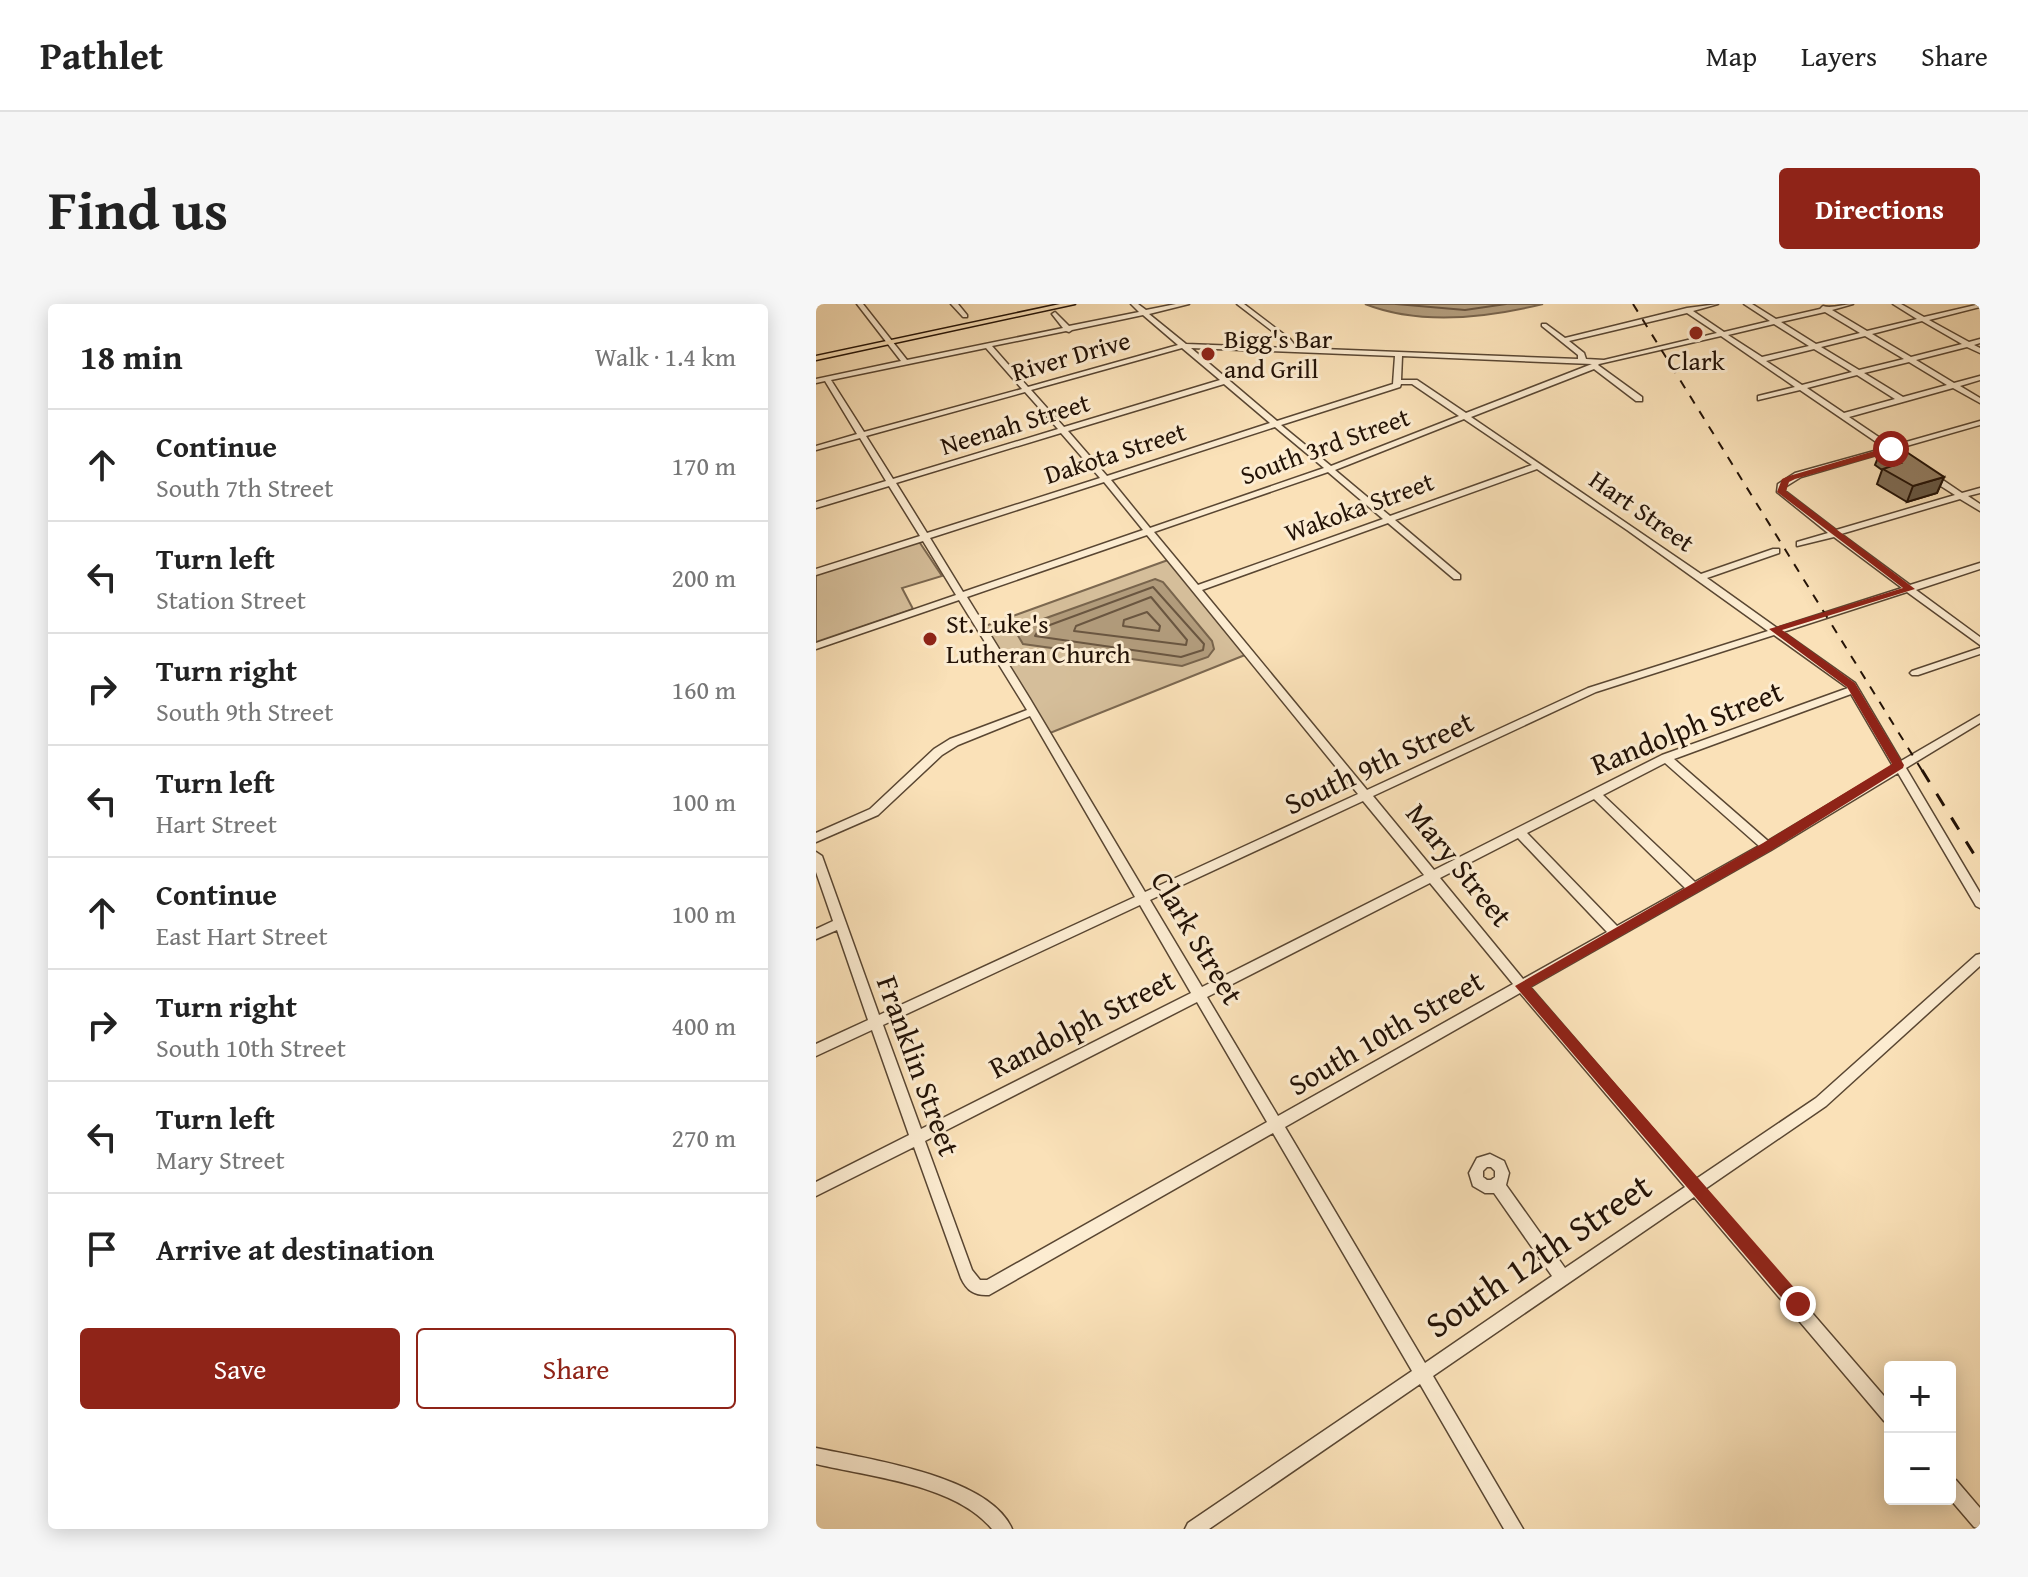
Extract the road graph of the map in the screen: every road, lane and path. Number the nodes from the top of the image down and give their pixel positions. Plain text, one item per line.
1 (860, 304) edge
2 (954, 304) edge
3 (1051, 304) edge
4 (1071, 304) edge
5 (1134, 304) edge
6 (1186, 304) edge
7 (1240, 304) edge
8 (1715, 304) edge
9 (1747, 304) edge
10 (1817, 304) edge
11 (1850, 304) edge
12 (1896, 304) edge
13 (1980, 305) edge
14 (1968, 306) edge
15 (1828, 307) edge
16 (1687, 310) junction
17 (1980, 312) edge
18 (1055, 314) dead end
19 (1146, 315) junction
20 (965, 316) dead end
21 (1923, 319) junction
22 (1775, 322) junction
23 (1544, 325) dead end
24 (1069, 330) junction
25 (1870, 332) junction
26 (1722, 334) junction
27 (889, 340) junction
28 (1563, 340) junction
29 (1980, 341) edge
30 (1967, 344) junction
31 (1183, 346) junction
32 (1814, 346) junction
33 (989, 347) junction
34 (1294, 349) junction
35 (1980, 351) edge
36 (1399, 354) junction
37 (816, 355) edge
38 (1913, 358) junction
39 (1582, 360) junction
40 (1760, 360) junction
41 (906, 363) junction
42 (1596, 363) junction
43 (1856, 372) junction
44 (1980, 378) edge
45 (822, 380) edge
46 (1226, 381) junction
47 (1398, 382) junction
48 (1958, 384) junction
49 (1800, 387) junction
50 (1028, 389) junction
51 (1761, 398) dead end
52 (1980, 398) edge
53 (1639, 399) dead end
54 (1902, 400) junction
55 (1843, 416) junction
56 (1467, 417) junction
57 (1276, 423) junction
58 (1980, 423) edge
59 (1064, 430) junction
60 (862, 435) junction
61 (816, 448) edge
62 (1891, 449) junction
63 (1902, 457) edge
64 (1914, 464) edge
65 (1537, 466) junction
66 (1330, 469) junction
67 (1104, 477) junction
68 (891, 482) junction
69 (1980, 490) edge
70 (1961, 495) junction
71 (816, 505) edge
72 (1980, 508) edge
73 (1390, 519) junction
74 (1148, 531) junction
75 (1837, 533) junction
76 (923, 536) junction
77 (1800, 544) dead end
78 (1776, 551) dead end
79 (1980, 566) edge
80 (816, 572) edge
81 (1457, 577) dead end
82 (1699, 578) junction
83 (1196, 589) junction
84 (1910, 589) junction
85 (960, 597) junction
86 (1774, 629) junction
87 (1980, 642) edge
88 (816, 646) edge
89 (1980, 651) edge
90 (1915, 673) dead end
91 (1853, 690) junction
92 (1032, 712) junction
93 (1980, 718) edge
94 (1666, 758) junction
95 (1899, 765) junction
96 (1595, 793) junction
97 (1366, 795) junction
98 (1520, 833) junction
99 (816, 838) edge
100 (1767, 847) junction
101 (816, 856) edge
102 (1432, 878) junction
103 (1692, 887) junction
104 (1142, 900) junction
105 (1980, 903) edge
106 (840, 923) junction
107 (1615, 932) junction
108 (816, 934) edge
109 (1980, 959) edge
110 (1522, 986) junction
111 (1199, 994) junction
112 (875, 1023) junction
113 (816, 1050) edge
114 (1278, 1125) junction
115 (916, 1137) junction
116 (1497, 1185) dead end
117 (1696, 1185) junction
118 (816, 1189) edge
119 (1562, 1277) junction
120 (979, 1288) joint
121 (1423, 1372) junction
122 (1884, 1408) edge
123 (816, 1456) edge
124 (1956, 1493) edge
125 (1980, 1521) edge
126 (1003, 1529) edge
127 (1194, 1529) edge
128 (1514, 1529) edge

1 - 27 street
2 - 20 street
3 - 27 main road
4 - 27 main road
5 - 19 street
6 - 19 street
7 - 34 street
8 - 16 street
9 - 22 street
10 - 15 street
11 - 15 street, South 3rd Street
12 - 21 street
13 - 14 street
14 - 17 street
14 - 21 street
15 - 22 street, South 3rd Street
15 - 25 street
16 - 26 street
16 - 28 street
18 - 24 street
19 - 24 street
19 - 31 street
21 - 25 street
21 - 30 street
22 - 26 street, South 3rd Street
22 - 32 street
23 - 28 street
24 - 33 street
25 - 32 street
25 - 38 street
26 - 40 street
26 - 42 street, South 3rd Street
27 - 37 main road
27 - 41 street
28 - 39 street
29 - 30 street
30 - 35 street
30 - 38 street
31 - 34 street, River Drive
31 - 46 street
31 - 50 street, River Drive
32 - 40 street
32 - 43 street
33 - 41 street
33 - 50 street, Mary Street
34 - 36 street, River Drive
36 - 39 street, River Drive
36 - 47 street
38 - 43 street
38 - 48 street
39 - 42 street, River Drive
40 - 49 street
41 - 45 street
42 - 53 street
42 - 56 street, South 3rd Street
43 - 49 street
43 - 54 street
44 - 48 street
45 - 60 street, Clark Street
46 - 57 street
46 - 59 street, Neenah Street
47 - 56 street, Hart Street
47 - 57 street, Dakota Street
48 - 52 street
48 - 54 street
49 - 51 street
49 - 55 street
50 - 59 street, Mary Street
50 - 60 street, River Drive
54 - 55 street
55 - 62 street
56 - 65 street, Hart Street
56 - 66 street, South 3rd Street
57 - 66 street
57 - 67 street, Dakota Street
58 - 62 street
59 - 67 street, Mary Street
59 - 68 street, Neenah Street
60 - 61 street, River Drive
60 - 68 street, Clark Street
62 - 63 street
62 - 75 street
64 - 70 street
65 - 73 street, Wakoka Street
65 - 82 street, Hart Street
66 - 73 street
66 - 74 street, South 3rd Street
67 - 74 street, Mary Street
67 - 76 street, Dakota Street
68 - 71 street, Neenah Street
68 - 76 street, Clark Street
69 - 70 street
70 - 72 street
70 - 75 street
73 - 81 street
73 - 83 street, Wakoka Street
74 - 83 street, Mary Street
74 - 85 street, South 3rd Street
75 - 77 street
75 - 84 street
76 - 80 street, Dakota Street
76 - 85 street, Clark Street
78 - 82 street
79 - 84 street, South 9th Street
82 - 86 street, Hart Street
83 - 97 street, Mary Street
84 - 86 street, South 9th Street
84 - 87 street
85 - 88 street, South 3rd Street
85 - 92 street, Clark Street
86 - 91 street, Hart Street
86 - 97 street, South 9th Street
89 - 90 street
91 - 94 street, Randolph Street
91 - 95 street
92 - 99 street
92 - 104 street, Clark Street
93 - 95 street, South 10th Street
94 - 96 street, Randolph Street
94 - 100 street
95 - 100 street, South 10th Street
95 - 105 street
96 - 98 street, Randolph Street
96 - 103 street
97 - 102 street, Mary Street
97 - 104 street, South 9th Street
98 - 102 street, Randolph Street
98 - 107 street
100 - 103 street, South 10th Street
101 - 106 street, Franklin Street
102 - 110 street, Mary Street
102 - 111 street, Randolph Street
103 - 107 street, South 10th Street
104 - 111 street, Clark Street
104 - 112 street, South 9th Street
106 - 108 street
106 - 112 street, Franklin Street
107 - 110 street, South 10th Street
109 - 117 street, South 12th Street
110 - 114 street, South 10th Street
110 - 117 street, Mary Street
111 - 114 street, Clark Street
111 - 115 street, Randolph Street
112 - 113 street, South 9th Street
112 - 115 street, Franklin Street
114 - 120 street, South 10th Street
114 - 121 street, Clark Street
115 - 118 street, Randolph Street
115 - 120 street, Franklin Street
116 - 119 street
117 - 119 street, South 12th Street
117 - 122 street, Mary Street
119 - 121 street, South 12th Street
121 - 127 street, South 12th Street
121 - 128 street, Clark Street
123 - 126 street
124 - 125 street

